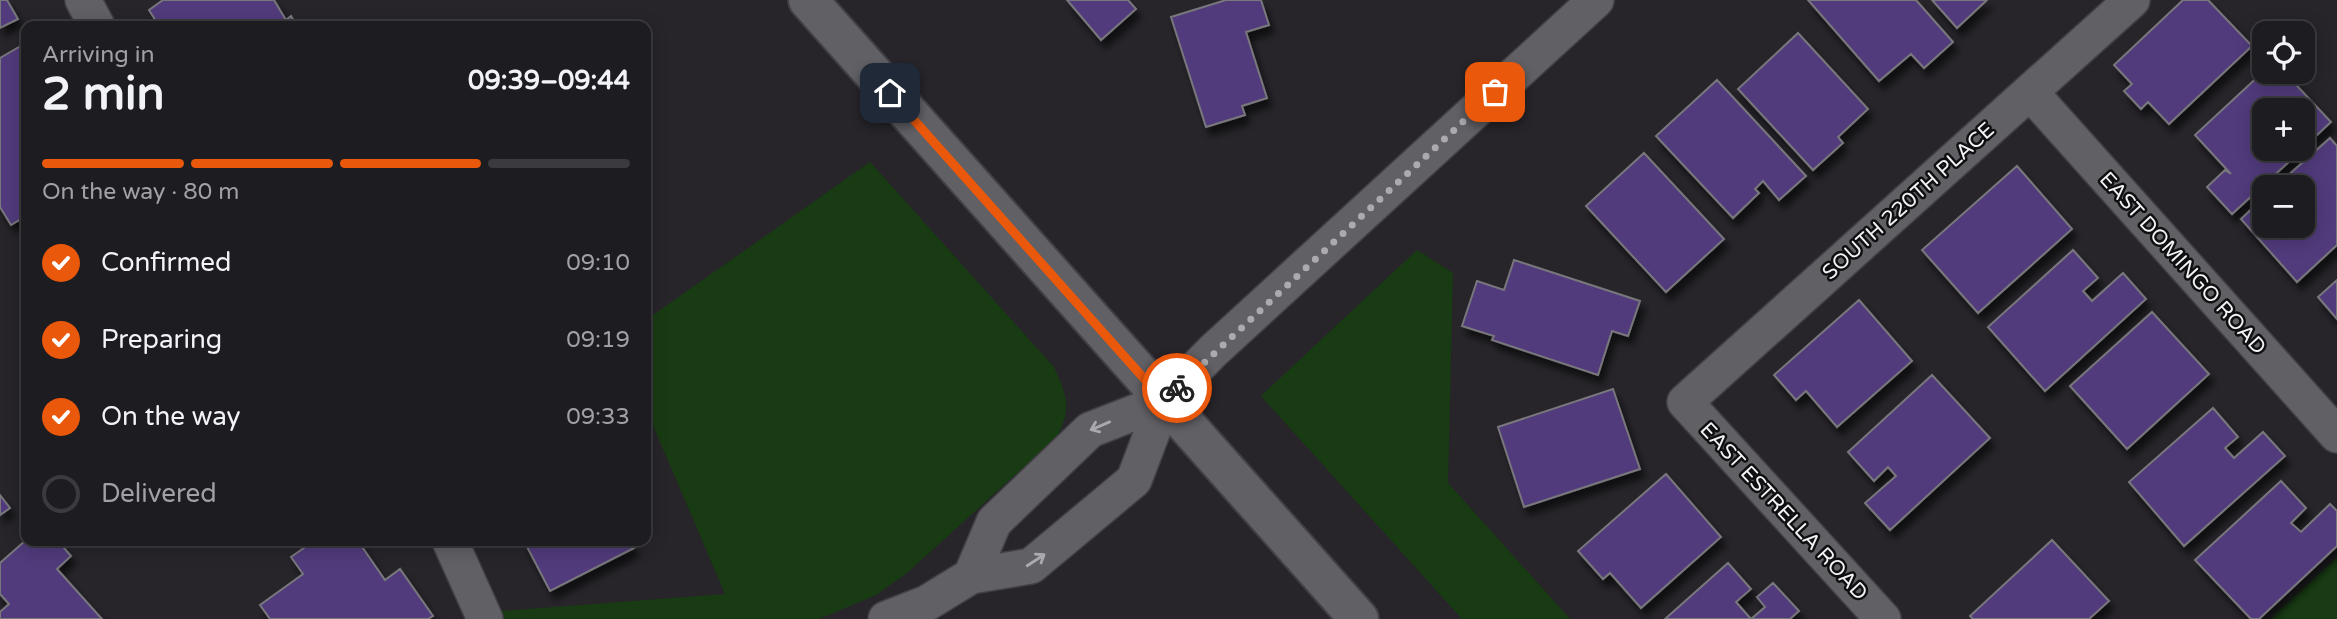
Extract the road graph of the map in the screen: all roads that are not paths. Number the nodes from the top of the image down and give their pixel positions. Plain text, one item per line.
1 (83, 0) edge
2 (808, 0) edge
3 (1596, 0) edge
4 (2132, 0) edge
5 (94, 21) edge
6 (2030, 92) junction
7 (1164, 401) junction
8 (1685, 402) joint
9 (2337, 435) edge
10 (452, 546) edge
11 (971, 576) junction
12 (485, 619) edge
13 (886, 619) edge
14 (1359, 619) edge
15 (1883, 619) edge

1 - 5 street
2 - 7 main road
3 - 7 street
4 - 6 street, SOUTH 220TH PLACE
6 - 8 street, SOUTH 220TH PLACE
6 - 9 street, EAST DOMINGO ROAD
7 -> 11 street
11 -> 7 street
7 - 14 main road
8 - 15 street, EAST ESTRELLA ROAD
10 - 12 street
11 - 13 street

